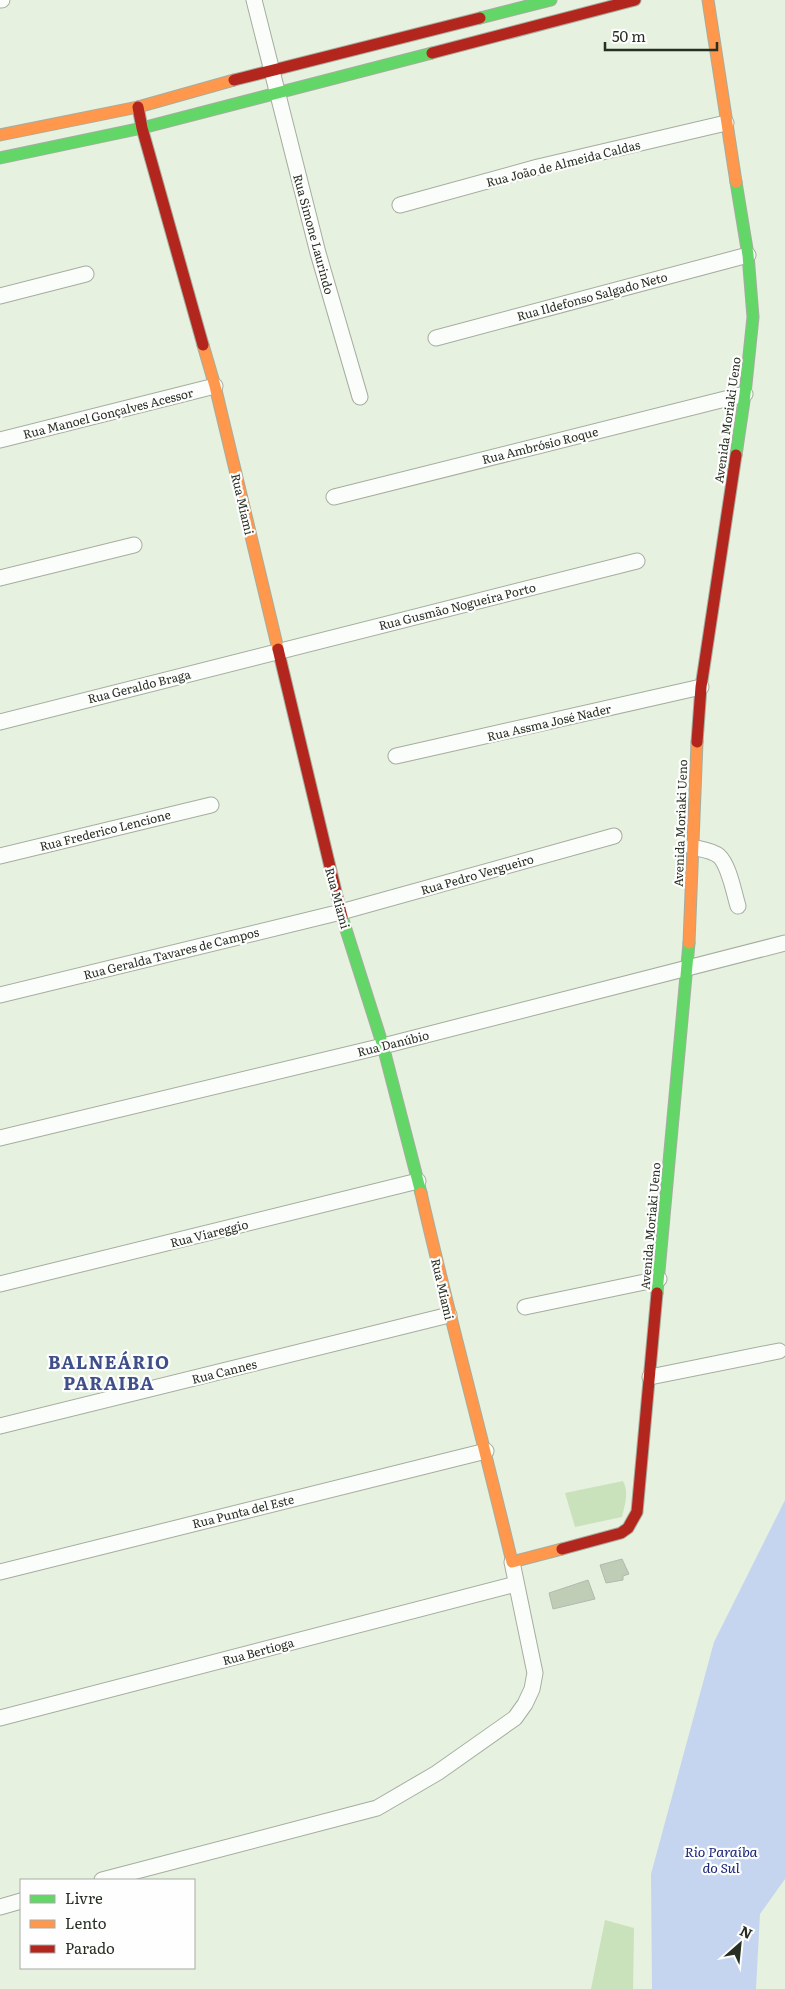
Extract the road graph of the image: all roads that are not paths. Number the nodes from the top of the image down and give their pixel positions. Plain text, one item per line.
1 (254, 0) edge
2 (551, 0) edge
3 (635, 0) edge
4 (708, 0) edge
5 (272, 70) junction
6 (278, 92) junction
7 (138, 107) junction
8 (726, 123) junction
9 (142, 128) junction
10 (0, 135) edge
11 (0, 158) edge
12 (400, 206) dead end
13 (748, 256) junction
14 (86, 274) dead end
15 (0, 296) edge
16 (436, 338) dead end
17 (215, 386) junction
18 (745, 394) junction
19 (360, 397) dead end
20 (0, 440) edge
21 (334, 497) dead end
22 (134, 545) dead end
23 (637, 561) dead end
24 (0, 578) edge
25 (277, 651) junction
26 (701, 688) junction
27 (0, 722) edge
28 (396, 756) dead end
29 (210, 805) dead end
30 (614, 836) dead end
31 (692, 847) junction
32 (0, 856) edge
33 (738, 906) dead end
34 (341, 912) junction
35 (785, 943) edge
36 (688, 967) junction
37 (0, 995) edge
38 (383, 1046) junction
39 (0, 1138) edge
40 (418, 1181) junction
41 (659, 1279) junction
42 (0, 1284) edge
43 (525, 1307) dead end
44 (449, 1315) junction
45 (779, 1351) dead end
46 (650, 1377) junction
47 (0, 1426) edge
48 (486, 1451) junction
49 (512, 1562) junction
50 (0, 1572) edge
51 (516, 1584) junction
52 (0, 1718) edge
53 (106, 1879) edge
54 (20, 1901) edge
55 (0, 1907) edge

1 - 5 street, Rua Simone Laurindo
2 - 5 street
3 - 6 street
4 - 8 street, Avenida Moriaki Ueno
5 - 6 street, Rua Simone Laurindo
5 - 7 street
6 - 9 street
6 - 19 street, Rua Simone Laurindo
7 - 9 street, Rua Miami
7 - 10 street
8 - 12 street, Rua João de Almeida Caldas
8 - 13 street, Avenida Moriaki Ueno
9 - 11 street
9 - 17 street, Rua Miami
13 - 16 street, Rua Ildefonso Salgado Neto
13 - 18 street, Avenida Moriaki Ueno
14 - 15 street
17 - 20 street, Rua Manoel Gonçalves Acessor
17 - 25 street, Rua Miami
18 - 21 street, Rua Ambrósio Roque
18 - 26 street, Avenida Moriaki Ueno
22 - 24 street
23 - 25 street, Rua Gusmão Nogueira Porto
25 - 27 street, Rua Geraldo Braga
25 - 34 street, Rua Miami
26 - 28 street, Rua Assma José Nader
26 - 31 street, Avenida Moriaki Ueno
29 - 32 street, Rua Frederico Lencione
30 - 34 street, Rua Pedro Vergueiro
31 - 33 street
31 - 36 street, Avenida Moriaki Ueno
34 - 37 street, Rua Geralda Tavares de Campos
34 - 38 street, Rua Miami
35 - 36 street, Rua Danúbio
36 - 38 street, Rua Danúbio
36 - 41 street, Avenida Moriaki Ueno
38 - 39 street, Rua Danúbio
38 - 40 street, Rua Miami
40 - 42 street, Rua Viareggio
40 - 44 street, Rua Miami
41 - 43 street
41 - 46 street, Avenida Moriaki Ueno
44 - 47 street, Rua Cannes
44 - 48 street, Rua Miami
45 - 46 street
46 - 49 street, Avenida Moriaki Ueno
48 - 49 street, Rua Miami
48 - 50 street, Rua Punta del Este
49 - 51 street, Rua Miami
51 - 52 street, Rua Bertioga
51 - 53 street, Rua Miami
54 - 55 street

